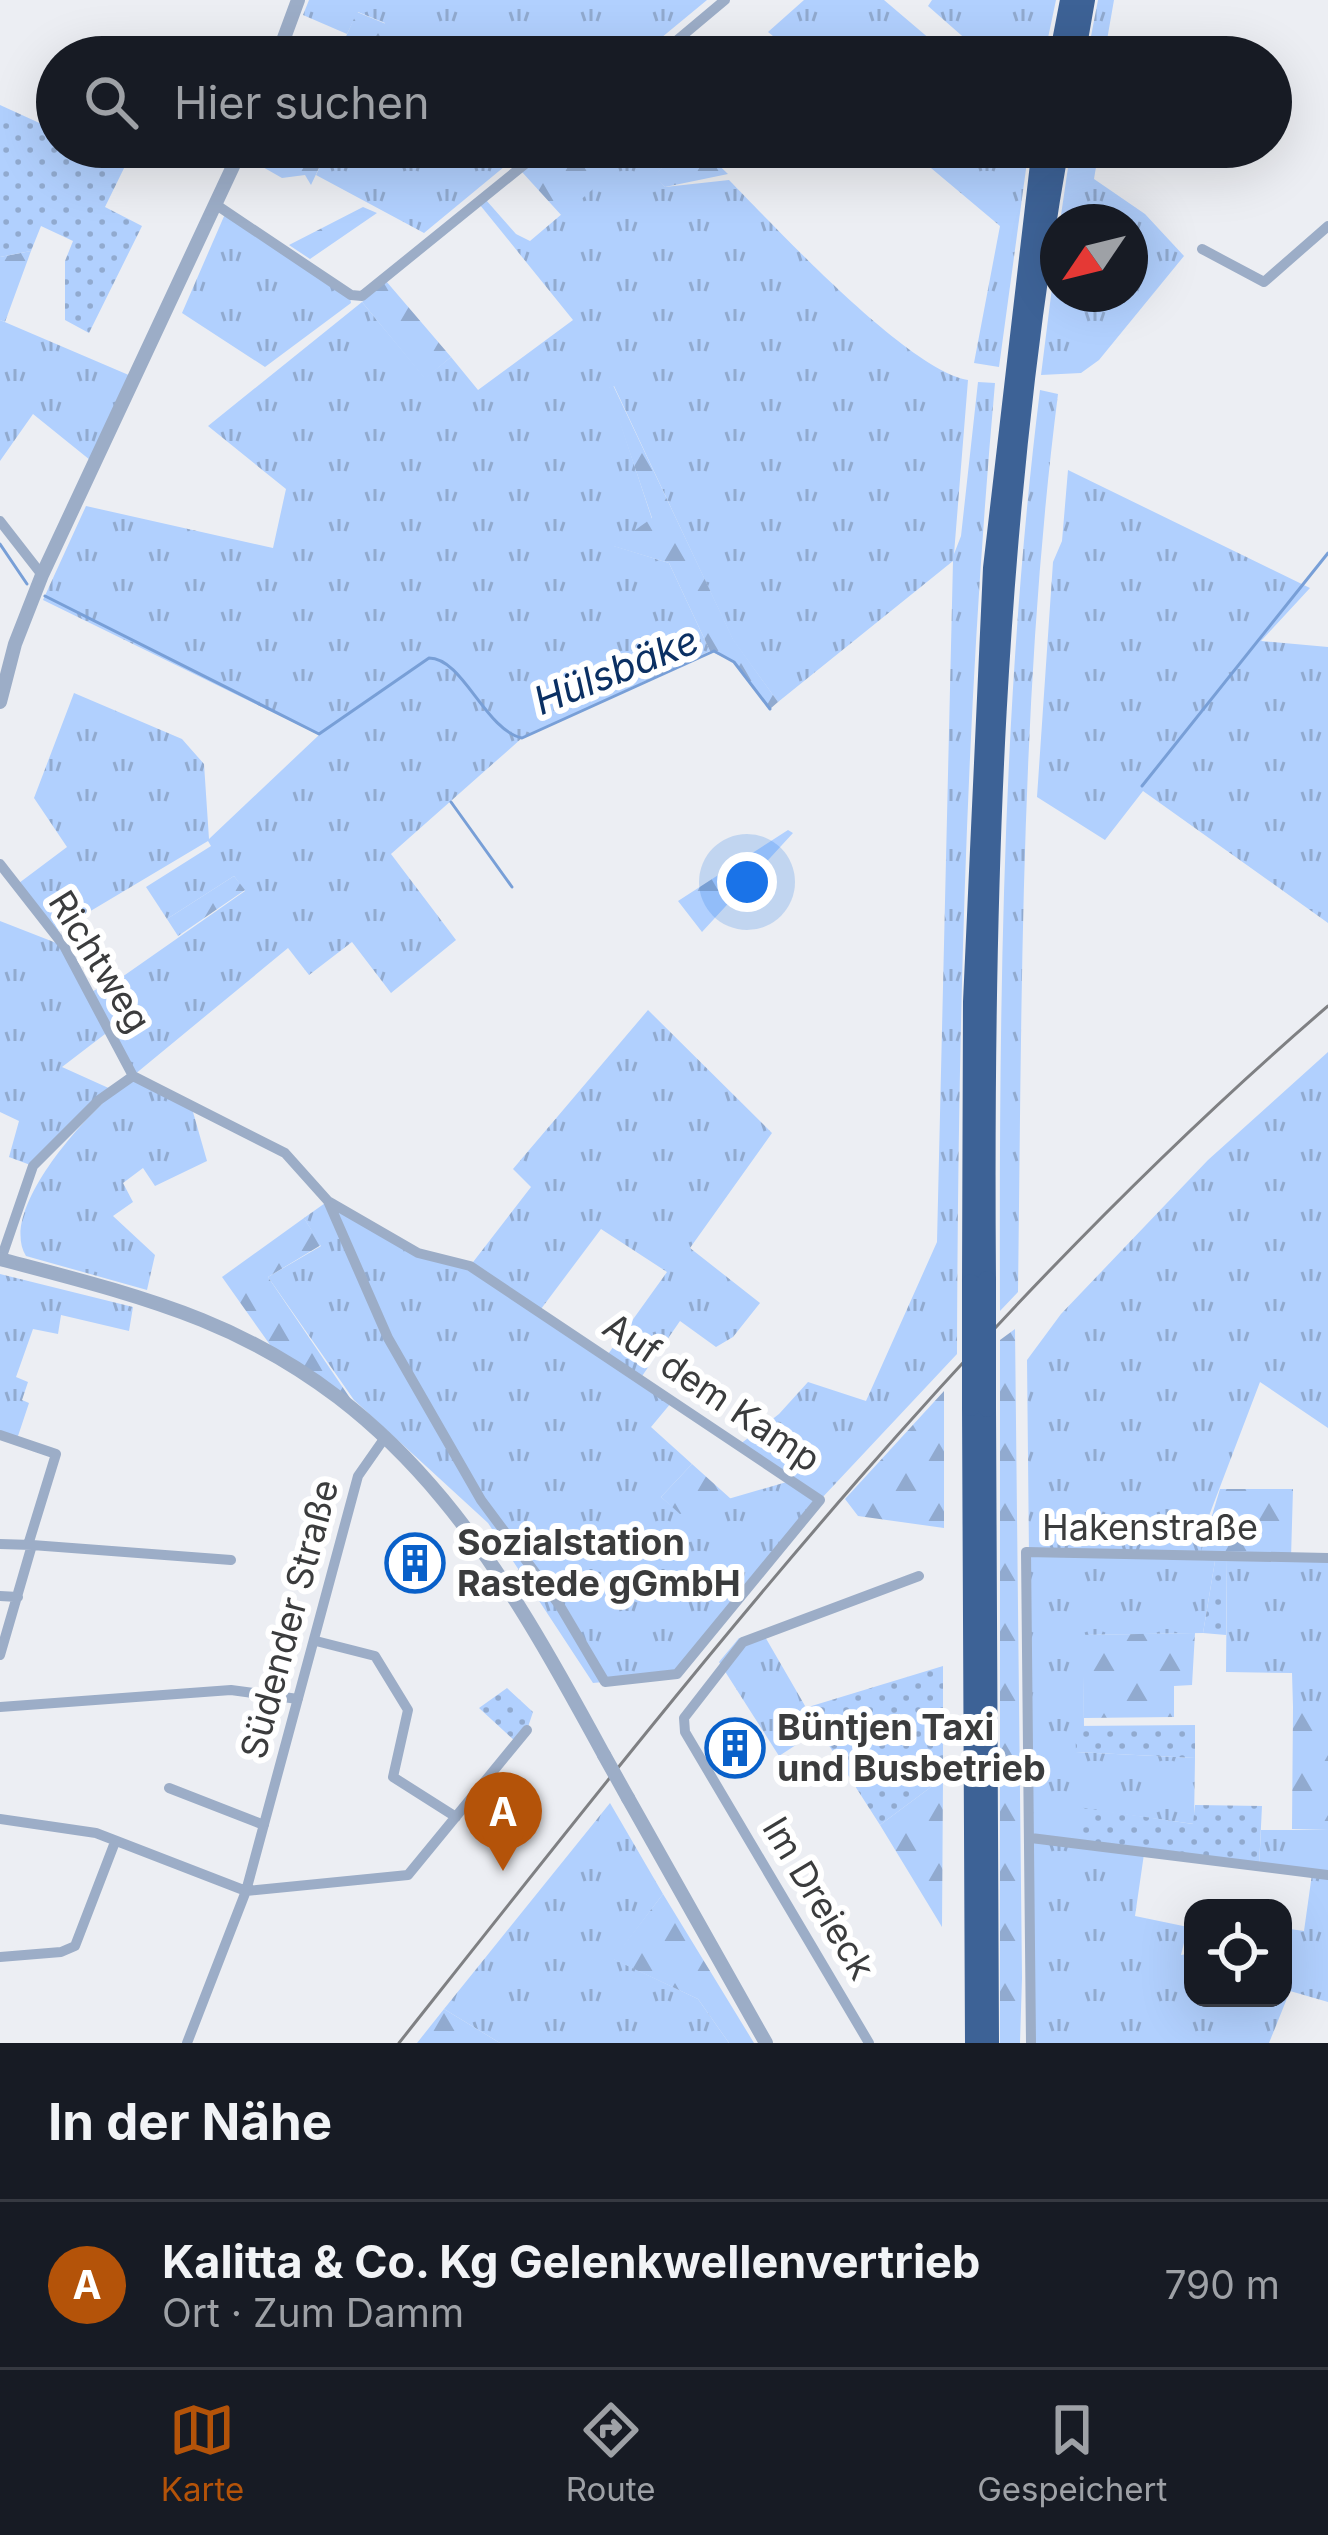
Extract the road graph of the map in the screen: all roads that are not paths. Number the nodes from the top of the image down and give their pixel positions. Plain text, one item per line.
1 (298, 0) edge
2 (725, 0) edge
3 (1069, 0) edge
4 (1086, 0) edge
5 (285, 36) edge
6 (682, 36) edge
7 (1062, 36) edge
8 (1080, 36) edge
9 (233, 168) edge
10 (520, 168) edge
11 (1039, 168) edge
12 (1056, 168) edge
13 (218, 206) junction
14 (1328, 226) edge
15 (1202, 249) dead end
16 (1020, 366) junction
17 (0, 521) edge
18 (43, 574) junction
19 (0, 702) edge
20 (0, 865) edge
21 (133, 1076) junction
22 (328, 1201) junction
23 (1, 1259) edge
24 (979, 1281) junction
25 (979, 1407) junction
26 (0, 1435) edge
27 (386, 1436) junction
28 (0, 1544) edge
29 (30, 1545) junction
30 (1328, 1558) edge
31 (231, 1560) dead end
32 (919, 1576) dead end
33 (0, 1596) edge
34 (19, 1597) junction
35 (316, 1641) junction
36 (0, 1654) edge
37 (298, 1699) junction
38 (0, 1707) edge
39 (527, 1730) dead end
40 (169, 1788) dead end
41 (456, 1817) junction
42 (0, 1819) edge
43 (264, 1825) junction
44 (1031, 1838) junction
45 (115, 1841) junction
46 (1328, 1875) edge
47 (246, 1891) junction
48 (0, 1958) edge
49 (187, 2043) edge
50 (766, 2043) edge
51 (869, 2043) edge
52 (974, 2043) edge
53 (990, 2043) edge
54 (1031, 2043) edge

1 - 5 street
2 - 6 street
3 - 7 highway
4 - 8 highway
9 - 13 street
10 - 13 street
11 - 16 highway
12 - 16 highway
13 - 18 street
14 - 15 street
16 - 24 highway
16 - 24 highway
17 - 18 street
18 - 19 street
20 - 21 street, Richtweg
21 - 22 street, Richtweg
21 - 23 street
22 - 22 street, Auf dem Kamp
23 - 27 street
24 - 25 highway, bridge
25 - 52 highway
25 - 53 highway
26 - 29 street
27 - 35 street, Südender Straße
27 - 50 street, bridge
28 - 29 street
29 - 31 street
29 - 34 street
30 - 44 street, Hakenstraße
32 - 51 street, Im Dreieck
33 - 34 street
34 - 36 street
35 - 37 street, Südender Straße
35 - 41 street
37 - 38 street
37 - 43 street, Südender Straße
39 - 41 street
40 - 43 street
41 - 47 street
42 - 45 street
43 - 47 street, Südender Straße
44 - 46 street
44 - 54 street, Hakenstraße
45 - 47 street
45 - 48 street
47 - 49 street, Südender Straße

